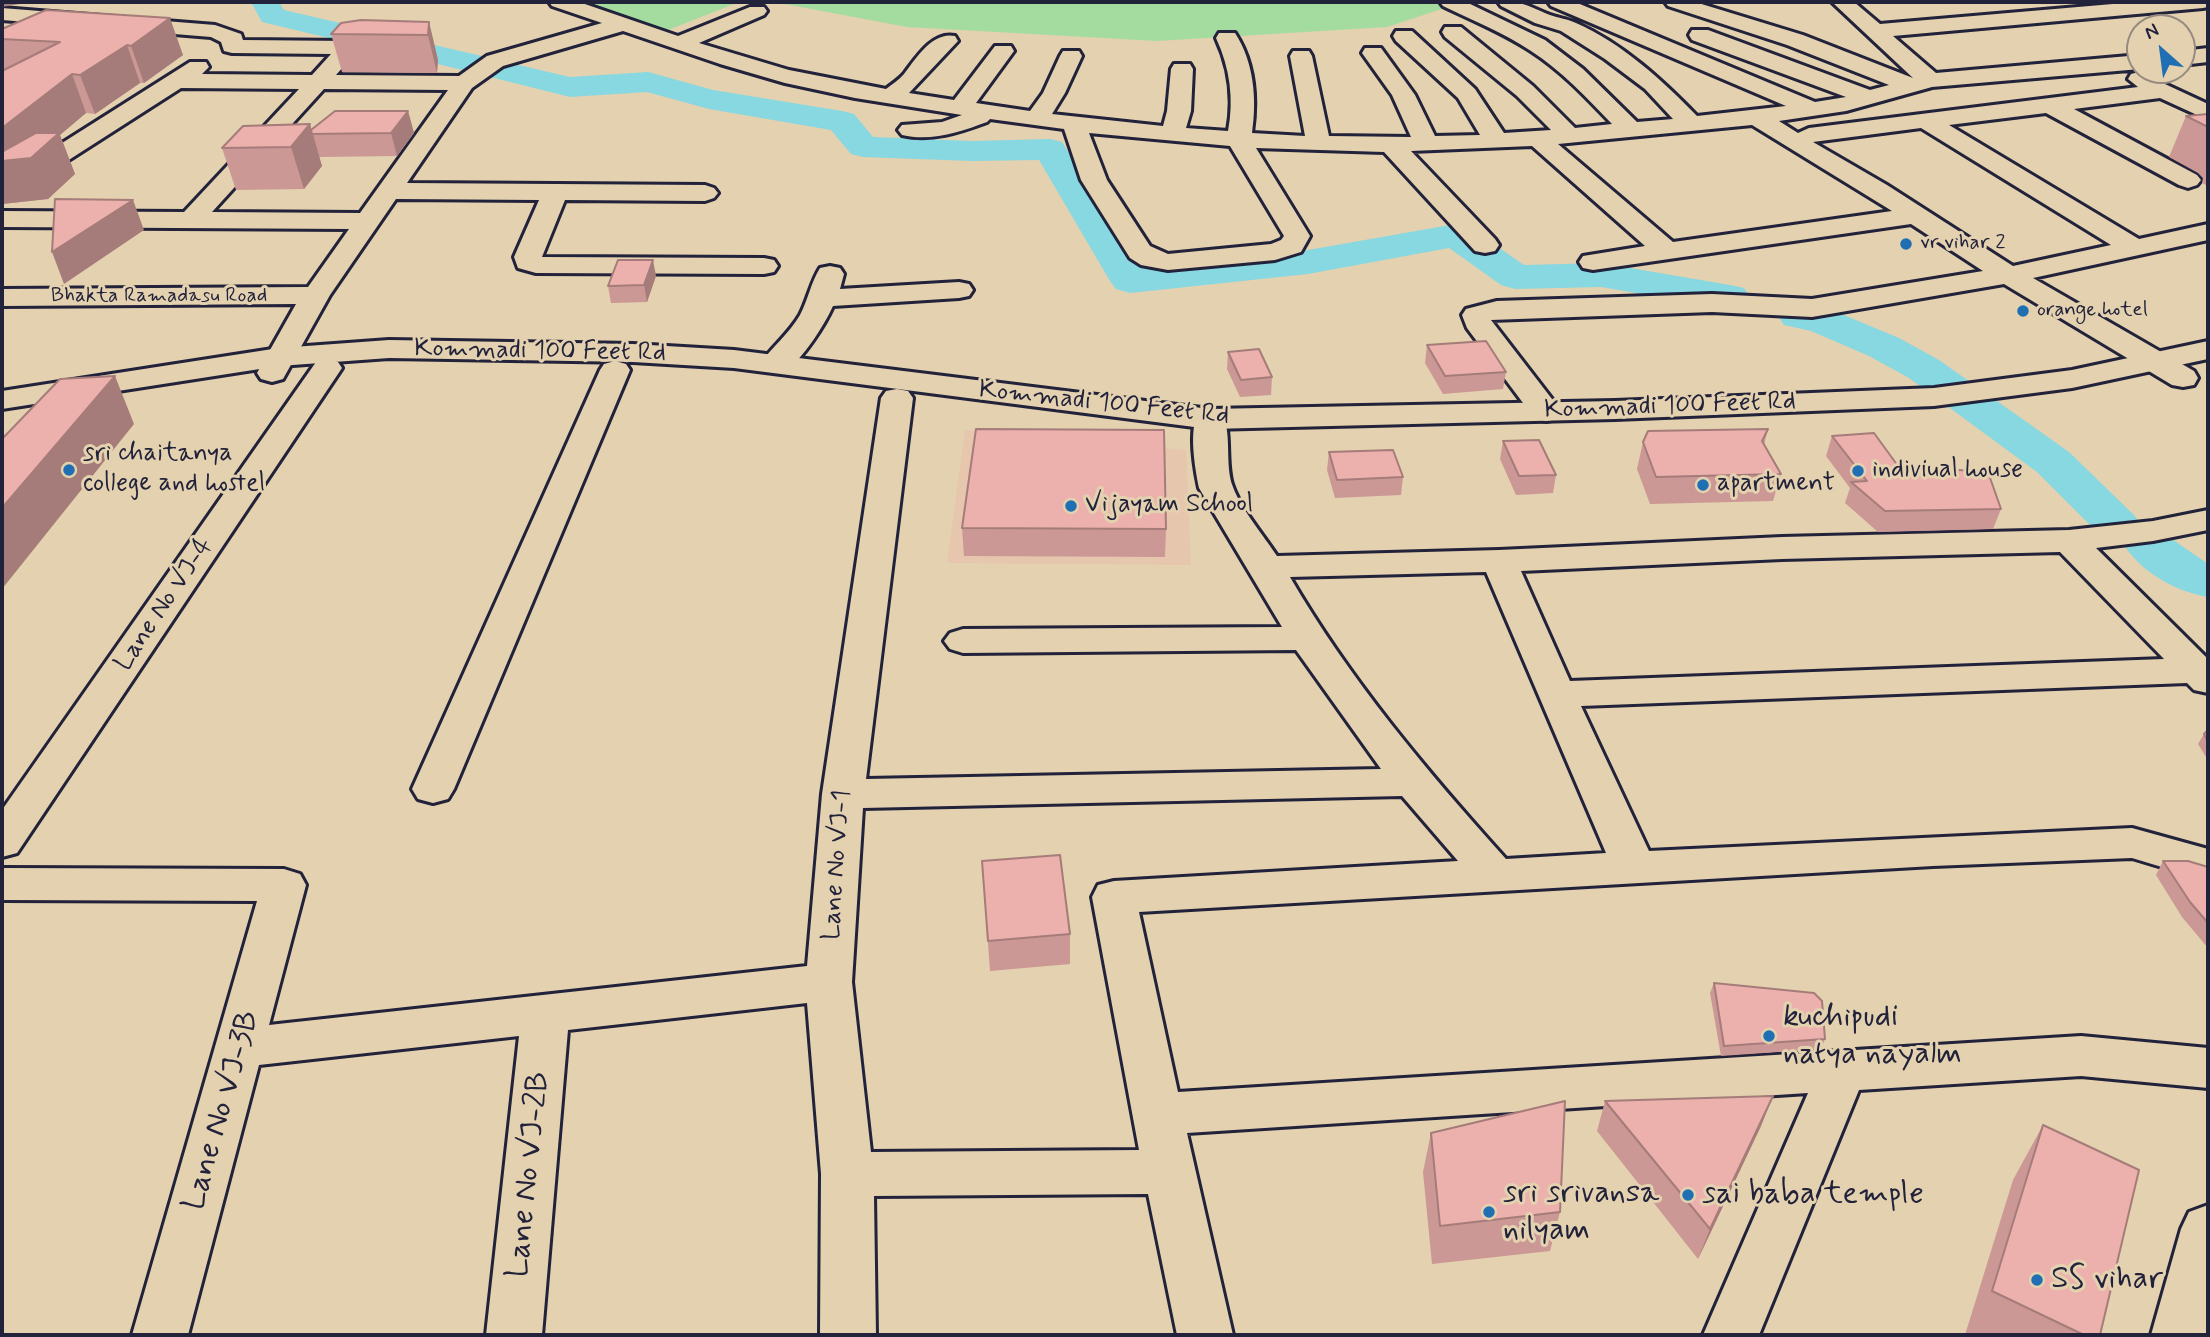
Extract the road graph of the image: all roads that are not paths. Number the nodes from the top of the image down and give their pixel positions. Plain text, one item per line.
1 (559, 2) edge
2 (1450, 2) edge
3 (1508, 2) edge
4 (1558, 2) edge
5 (1609, 2) edge
6 (1675, 2) edge
7 (1842, 2) edge
8 (1972, 2) edge
9 (2203, 2) edge
10 (757, 11) dead end
11 (2, 14) edge
12 (1647, 16) dead end
13 (107, 17) edge
14 (2, 19) edge
15 (2000, 20) junction
16 (626, 23) junction
17 (1684, 29) dead end
18 (1874, 31) junction
19 (1453, 32) dead end
20 (1404, 36) dead end
21 (1227, 38) dead end
22 (947, 41) dead end
23 (680, 43) junction
24 (231, 45) junction
25 (1003, 51) dead end
26 (1373, 53) dead end
27 (1072, 56) dead end
28 (1301, 56) dead end
29 (2126, 64) edge
30 (2113, 65) junction
31 (1182, 69) dead end
32 (177, 81) junction
33 (320, 82) junction
34 (464, 83) junction
35 (1922, 83) junction
36 (2163, 91) junction
37 (891, 97) junction
38 (1871, 98) junction
39 (2049, 105) junction
40 (960, 108) junction
41 (1816, 111) junction
42 (986, 112) junction
43 (2208, 113) edge
44 (1756, 118) junction
45 (1036, 119) junction
46 (1924, 120) junction
47 (1074, 124) junction
48 (1691, 124) junction
49 (1630, 129) junction
50 (910, 130) dead end
51 (1172, 133) junction
52 (1568, 134) junction
53 (1537, 138) junction
54 (1789, 138) junction
55 (1239, 139) junction
56 (1497, 142) junction
57 (1319, 144) junction
58 (1390, 144) junction
59 (1426, 144) junction
60 (2188, 180) dead end
61 (388, 191) junction
62 (2, 192) edge
63 (555, 192) junction
64 (705, 192) dead end
65 (1916, 215) junction
66 (2, 219) edge
67 (191, 220) junction
68 (368, 221) junction
69 (2208, 232) edge
70 (1485, 246) dead end
71 (2135, 248) junction
72 (1668, 251) junction
73 (1593, 262) dead end
74 (764, 266) dead end
75 (2007, 275) junction
76 (959, 290) dead end
77 (316, 295) junction
78 (2, 298) edge
79 (2208, 351) edge
80 (775, 364) junction
81 (276, 365) junction
82 (327, 368) junction
83 (615, 370) junction
84 (2183, 371) edge
85 (897, 398) junction
86 (2, 400) edge
87 (1944, 407) junction
88 (1546, 412) junction
89 (2, 415) edge
90 (1211, 428) junction
91 (2208, 520) edge
92 (2069, 541) junction
93 (1499, 561) junction
94 (1266, 568) junction
95 (1307, 638) junction
96 (962, 641) dead end
97 (2203, 675) edge
98 (1556, 694) junction
99 (1413, 782) junction
100 (433, 789) dead end
101 (843, 794) junction
102 (2, 842) edge
103 (2208, 865) edge
104 (1635, 869) junction
105 (1495, 875) junction
106 (2, 884) edge
107 (829, 982) junction
108 (545, 1014) junction
109 (241, 1048) junction
110 (2208, 1068) edge
111 (1842, 1070) junction
112 (1157, 1114) junction
113 (1169, 1172) junction
114 (846, 1174) junction
115 (2208, 1229) edge
116 (160, 1335) edge
117 (514, 1335) edge
118 (848, 1335) edge
119 (1205, 1335) edge
120 (1731, 1335) edge
121 (2179, 1335) edge

1 - 16 street
2 - 49 street
3 - 48 street
4 - 41 street
5 - 12 street
6 - 35 street
7 - 18 street
8 - 15 street
9 - 15 street
10 - 23 street
11 - 13 street
13 - 14 street
13 - 24 street
15 - 18 street
16 - 23 street
16 - 34 street
17 - 38 street
18 - 35 street
19 - 52 street
20 - 56 street
21 - 55 street
22 - 37 street
23 - 37 street
24 - 32 street
24 - 33 street
25 - 40 street
26 - 59 street
27 - 45 street
28 - 57 street
29 - 30 street
30 - 35 street
30 - 36 street
31 - 51 street
32 - 33 street
32 - 62 street
33 - 34 street
33 - 67 street
34 - 61 street
35 - 38 street
36 - 39 street
36 - 43 street
37 - 40 street
38 - 41 street
39 - 46 street
39 - 60 street
40 - 42 street
41 - 44 street
42 - 45 street
42 - 50 street
44 - 48 street
44 - 54 street
45 - 47 street
46 - 54 street
46 - 71 street
47 - 51 street
47 - 55 street
48 - 49 street
49 - 52 street
51 - 55 street
52 - 53 street
53 - 56 street
53 - 72 street
54 - 65 street
55 - 57 street
56 - 59 street
57 - 58 street
58 - 59 street
58 - 70 street
61 - 63 street
61 - 68 street
63 - 64 street
63 - 74 street
65 - 72 street
65 - 75 street
66 - 67 street
67 - 68 street
68 - 77 street
69 - 71 street
71 - 75 street
72 - 73 street
75 - 84 street
75 - 88 street
76 - 80 street
77 - 78 street, Bhakta Ramadasu Road
77 - 81 street
79 - 84 street
80 - 81 street, Kommadi 100 Feet Rd
80 - 90 street, Kommadi 100 Feet Rd
81 - 82 street, Kommadi 100 Feet Rd
81 - 86 street, Kommadi 100 Feet Rd
81 - 89 street, Kommadi 100 Feet Rd
82 - 83 street, Kommadi 100 Feet Rd
82 - 102 street, Lane No VJ-4
83 - 85 street, Kommadi 100 Feet Rd
83 - 100 street
84 - 87 street
85 - 90 street, Kommadi 100 Feet Rd
85 - 101 street, Lane No VJ-1
87 - 88 street, Kommadi 100 Feet Rd
87 - 90 street
88 - 90 street, Kommadi 100 Feet Rd
90 - 94 street
91 - 92 street
92 - 93 street
92 - 97 street
93 - 94 street
93 - 98 street
94 - 95 street
95 - 96 street
95 - 99 street
97 - 98 street
98 - 104 street
99 - 101 street
99 - 105 street
101 - 107 street, Lane No VJ-1
103 - 104 street
104 - 105 street
105 - 112 street
106 - 109 street, Lane No VJ-3B
107 - 108 street
107 - 114 street, Lane No VJ-1
108 - 109 street
108 - 117 street, Lane No VJ-2B
109 - 116 street, Lane No VJ-3B
110 - 111 street
111 - 112 street
111 - 120 street
112 - 113 street
113 - 114 street
113 - 119 street
114 - 118 street, Lane No VJ-1
115 - 121 street

